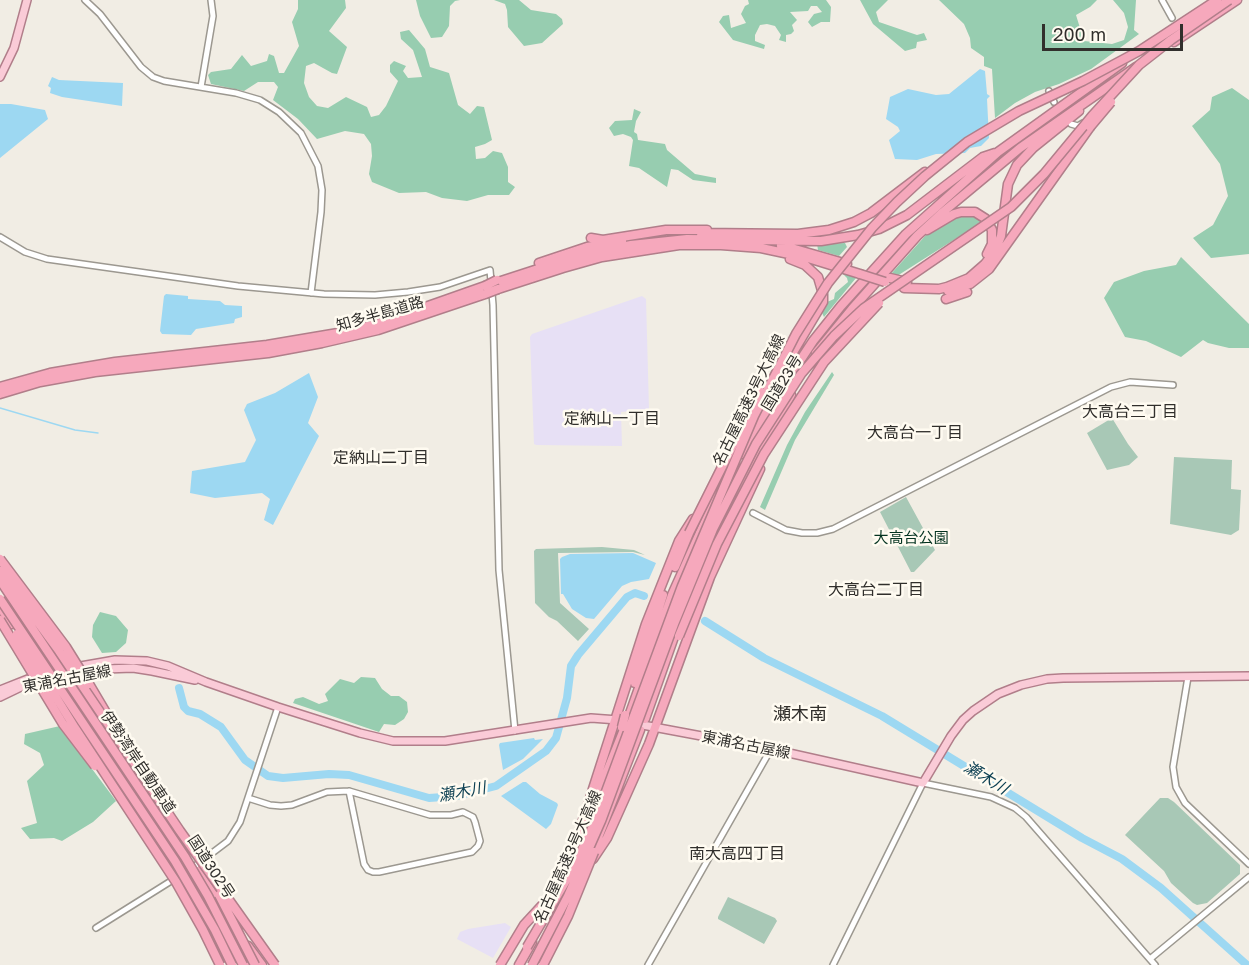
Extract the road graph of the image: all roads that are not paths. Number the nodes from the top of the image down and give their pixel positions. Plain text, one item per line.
1 (27, 0) edge
2 (85, 0) edge
3 (212, 0) edge
4 (1162, 0) edge
5 (1215, 0) edge
6 (1229, 0) edge
7 (1237, 0) edge
8 (1173, 18) dead end
9 (1126, 75) junction
10 (0, 77) edge
11 (201, 87) junction
12 (1049, 91) dead end
13 (1054, 102) dead end
14 (1071, 123) dead end
15 (1099, 124) dead end
16 (967, 142) junction
17 (998, 152) junction
18 (1028, 220) junction
19 (717, 233) junction
20 (917, 236) junction
21 (0, 237) edge
22 (591, 238) dead end
23 (748, 240) junction
24 (761, 248) junction
25 (923, 266) junction
26 (862, 272) junction
27 (887, 280) junction
28 (828, 283) junction
29 (498, 284) junction
30 (904, 288) junction
31 (485, 290) junction
32 (312, 293) junction
33 (946, 299) dead end
34 (798, 382) junction
35 (1173, 385) dead end
36 (0, 387) edge
37 (0, 394) edge
38 (761, 420) junction
39 (713, 502) junction
40 (753, 513) dead end
41 (0, 559) edge
42 (0, 571) edge
43 (0, 580) edge
44 (0, 599) edge
45 (0, 607) edge
46 (0, 620) edge
47 (680, 636) junction
48 (70, 672) junction
49 (1249, 676) edge
50 (46, 677) junction
51 (1188, 677) junction
52 (2, 690) edge
53 (278, 707) junction
54 (627, 715) junction
55 (616, 720) junction
56 (654, 726) junction
57 (515, 731) junction
58 (771, 749) junction
59 (924, 783) junction
60 (148, 784) junction
61 (614, 789) junction
62 (349, 791) junction
63 (248, 798) junction
64 (131, 811) junction
65 (180, 831) junction
66 (1249, 864) edge
67 (195, 866) junction
68 (584, 872) junction
69 (567, 875) junction
70 (180, 876) junction
71 (1249, 877) edge
72 (212, 894) junction
73 (234, 896) dead end
74 (225, 904) junction
75 (96, 928) dead end
76 (1150, 959) junction
77 (219, 962) edge
78 (232, 965) edge
79 (243, 965) edge
80 (253, 965) edge
81 (261, 965) edge
82 (274, 965) edge
83 (500, 965) edge
84 (518, 965) edge
85 (532, 965) edge
86 (543, 965) edge
87 (648, 965) edge
88 (833, 965) edge
89 (1155, 965) edge

1 - 10 main road
2 - 11 street
3 - 11 street
4 - 8 street
5 - 16 highway, 名古屋高速3号大高線, bridge
5 - 17 highway, 国道23号
6 - 9 highway, 名古屋高速3号大高線, bridge
7 - 9 highway, 国道23号
9 - 18 highway, bridge
9 - 20 highway, 国道23号
9 - 25 highway, 名古屋高速3号大高線, bridge
9 - 30 highway
11 - 32 street
12 - 13 street
14 - 15 street
16 - 19 highway, bridge
16 - 28 highway, 名古屋高速3号大高線, bridge
17 - 23 highway
17 - 38 highway, 国道23号
18 - 30 highway
18 - 33 highway
19 - 22 highway
19 - 29 highway
20 - 27 highway
20 - 34 highway, 国道23号
21 - 32 street
23 - 26 highway
23 - 29 highway
24 - 26 highway
24 - 29 highway
24 - 38 highway
25 - 47 highway, bridge
25 - 61 highway, 名古屋高速3号大高線, bridge
26 - 27 highway, bridge
27 - 30 highway
28 - 54 highway, bridge
28 - 69 highway, 名古屋高速3号大高線, bridge
29 - 31 highway, bridge
31 - 36 highway, 知多半島道路
31 - 37 highway, 知多半島道路
32 - 57 street
34 - 47 highway
34 - 47 highway, 国道23号, bridge
35 - 40 street
38 - 39 highway, 国道23号
39 - 54 highway, 国道23号
39 - 55 highway
41 - 60 highway, bridge
42 - 48 highway, 国道302号
42 - 60 highway, bridge
43 - 79 highway, 伊勢湾岸自動車道, bridge
44 - 78 highway, 伊勢湾岸自動車道, bridge
45 - 50 highway, 国道302号
45 - 64 highway, bridge
46 - 64 highway, bridge
47 - 56 highway
47 - 68 highway
48 - 50 main road, 東浦名古屋線
48 - 53 main road, 東浦名古屋線
48 - 67 highway, 国道302号
49 - 51 main road
50 - 52 main road, 東浦名古屋線
50 - 70 highway, 国道302号
51 - 59 main road
51 - 66 street
53 - 57 main road, 東浦名古屋線
53 - 63 street
54 - 69 highway, 国道23号, bridge
55 - 56 main road, 東浦名古屋線
55 - 57 main road, 東浦名古屋線
55 - 69 highway
56 - 58 main road, 東浦名古屋線
56 - 68 highway
58 - 59 main road, 東浦名古屋線
58 - 87 street
59 - 76 street
59 - 88 street
60 - 65 highway, bridge
61 - 85 highway, 名古屋高速3号大高線, bridge
61 - 86 highway, bridge
62 - 62 street
62 - 63 street
63 - 67 street
64 - 77 highway, bridge
65 - 74 highway, bridge
65 - 82 highway, bridge
67 - 70 street
67 - 72 highway, 国道302号
68 - 85 highway
69 - 83 highway, bridge
69 - 84 highway, 国道23号
69 - 84 highway, 名古屋高速3号大高線, bridge
70 - 75 street
70 - 80 highway, 国道302号
71 - 76 street
72 - 73 highway
72 - 81 highway, 国道302号
74 - 80 highway, bridge
74 - 81 highway, bridge
76 - 89 street

